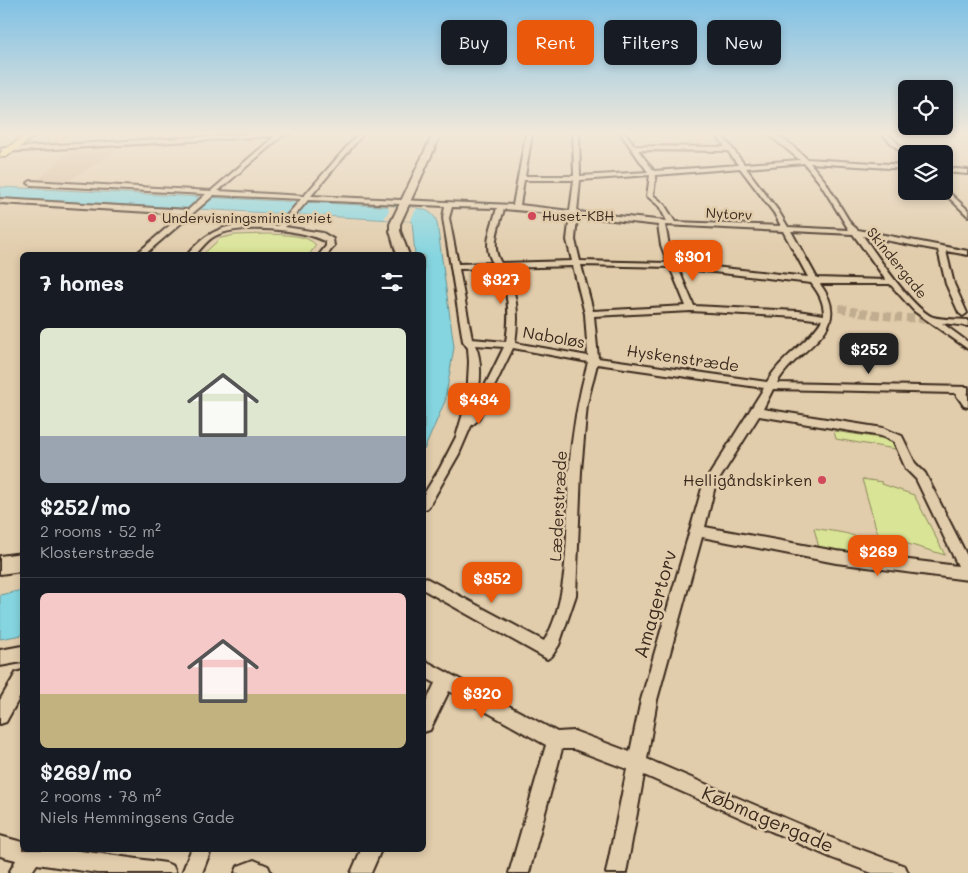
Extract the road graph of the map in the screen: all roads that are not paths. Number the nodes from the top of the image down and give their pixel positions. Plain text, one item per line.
1 (653, 174) edge
2 (234, 175) edge
3 (326, 175) edge
4 (417, 175) edge
5 (522, 175) edge
6 (577, 175) edge
7 (639, 175) edge
8 (748, 175) edge
9 (817, 175) edge
10 (521, 178) junction
11 (577, 178) junction
12 (31, 183) dead end
13 (211, 194) junction
14 (953, 199) edge
15 (305, 200) junction
16 (0, 202) edge
17 (403, 205) junction
18 (449, 206) junction
19 (501, 207) junction
20 (516, 207) junction
21 (191, 211) junction
22 (575, 214) junction
23 (968, 214) edge
24 (661, 223) junction
25 (672, 223) junction
26 (279, 229) junction
27 (785, 230) junction
28 (854, 232) junction
29 (941, 248) junction
30 (143, 252) edge
31 (194, 252) edge
32 (325, 252) edge
33 (402, 252) edge
34 (968, 253) edge
35 (578, 264) junction
36 (498, 265) junction
37 (673, 265) junction
38 (454, 267) junction
39 (813, 279) junction
40 (892, 282) junction
41 (828, 306) junction
42 (691, 308) junction
43 (839, 308) tunnel mouth
44 (963, 313) dead end
45 (589, 314) junction
46 (828, 318) junction
47 (930, 319) junction
48 (968, 324) edge
49 (468, 341) junction
50 (510, 344) junction
51 (968, 346) edge
52 (593, 360) junction
53 (770, 386) junction
54 (963, 390) edge
55 (968, 403) edge
56 (756, 412) junction
57 (466, 424) junction
58 (426, 501) edge
59 (698, 531) junction
60 (20, 562) edge
61 (0, 566) edge
62 (968, 573) edge
63 (426, 585) edge
64 (20, 654) edge
65 (0, 658) edge
66 (426, 669) edge
67 (445, 681) junction
68 (20, 682) edge
69 (0, 716) edge
70 (426, 720) edge
71 (556, 741) junction
72 (638, 764) junction
73 (0, 846) edge
74 (20, 851) edge
75 (24, 852) edge
76 (200, 852) edge
77 (370, 852) edge
78 (32, 854) junction
79 (19, 873) edge
80 (166, 873) edge
81 (192, 873) edge
82 (246, 873) edge
83 (261, 873) edge
84 (361, 873) edge
85 (519, 873) edge
86 (616, 873) edge
87 (898, 873) edge

1 - 25 street
2 - 13 street
3 - 15 street
4 - 17 street
5 - 10 street
6 - 11 street, Læderstræde
7 - 11 street
8 - 27 street
9 - 28 street, Skindergade
10 - 11 street
10 - 20 street
11 - 22 street, Læderstræde
12 - 13 street, Nytorv
13 - 15 street, Nytorv
13 - 21 street
14 - 23 street
15 - 17 street, Nytorv
15 - 26 street
16 - 21 street
17 - 18 street, Nytorv
17 - 33 street
18 - 19 street, Nytorv
18 - 38 street
19 - 20 street, Nytorv
19 - 36 street
20 - 22 street, Nytorv
21 - 30 street
22 - 24 street, Nytorv
22 - 35 street, Læderstræde
24 - 25 street, Nytorv
24 - 37 street
25 - 27 street, Nytorv
26 - 31 street
26 - 32 street
27 - 28 street, Nytorv
27 - 39 street
28 - 29 street, Nytorv
28 - 40 street, Skindergade
29 - 34 street, Nytorv
29 - 44 street
35 - 36 street
35 - 37 street
35 - 45 street, Læderstræde
36 - 38 street
36 - 50 street
37 - 39 street
37 - 42 street
38 - 49 street
39 - 40 street
39 - 41 street
40 - 47 street, Skindergade
41 - 43 street
41 - 46 street
42 - 45 street
42 - 46 street
45 - 52 street, Læderstræde
46 - 53 street, Amagertorv
47 - 48 street
47 - 51 street, Skindergade
49 - 50 street, Naboløs
49 - 57 street
50 - 52 street, Naboløs
50 - 57 street
52 - 53 street, Hyskenstræde
52 - 63 street, Læderstræde
53 - 54 street, Hyskenstræde
53 - 56 street, Amagertorv
54 - 55 street
56 - 59 street, Amagertorv
56 - 62 street
57 - 58 street
59 - 62 street
59 - 72 street, Amagertorv
60 - 61 street
64 - 65 street
66 - 67 street
67 - 70 street
67 - 71 street
68 - 69 street
71 - 72 street
71 - 85 street
72 - 86 street, Amagertorv
72 - 87 street, Købmagergade
73 - 74 street
75 - 78 street
76 - 81 street
77 - 84 street
78 - 79 street
78 - 80 street
82 - 83 street

